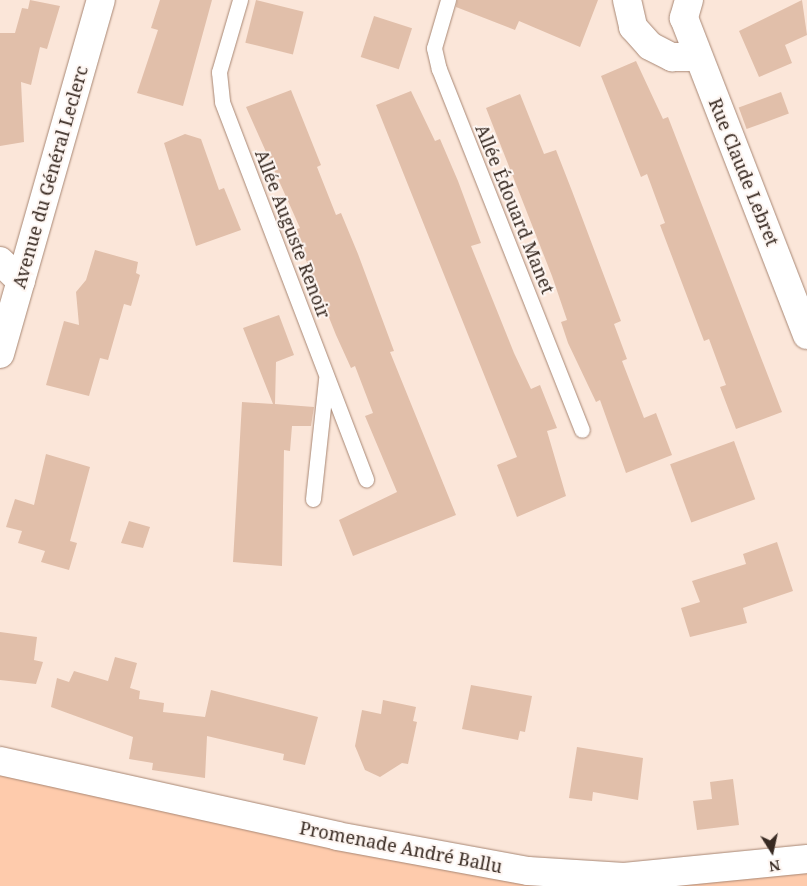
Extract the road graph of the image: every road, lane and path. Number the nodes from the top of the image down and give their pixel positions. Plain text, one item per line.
1 (101, 0) edge
2 (240, 0) edge
3 (448, 0) edge
4 (627, 0) edge
5 (687, 4) edge
6 (698, 56) junction
7 (0, 261) edge
8 (21, 281) junction
9 (800, 292) edge
10 (807, 335) edge
11 (0, 354) edge
12 (327, 375) junction
13 (582, 430) dead end
14 (366, 479) dead end
15 (313, 499) dead end
16 (0, 761) edge
17 (807, 859) edge

1 - 8 street, Avenue du Général Leclerc
2 - 12 lane, Allée Auguste Renoir
3 - 13 lane, Allée Édouard Manet
4 - 6 street
5 - 6 street, Rue Claude Lebret
6 - 9 street, Rue Claude Lebret
7 - 8 street
8 - 11 street, Avenue du Général Leclerc
9 - 10 street, Rue Claude Lebret
12 - 14 lane, Allée Auguste Renoir
12 - 15 lane
16 - 17 street, Promenade André Ballu

